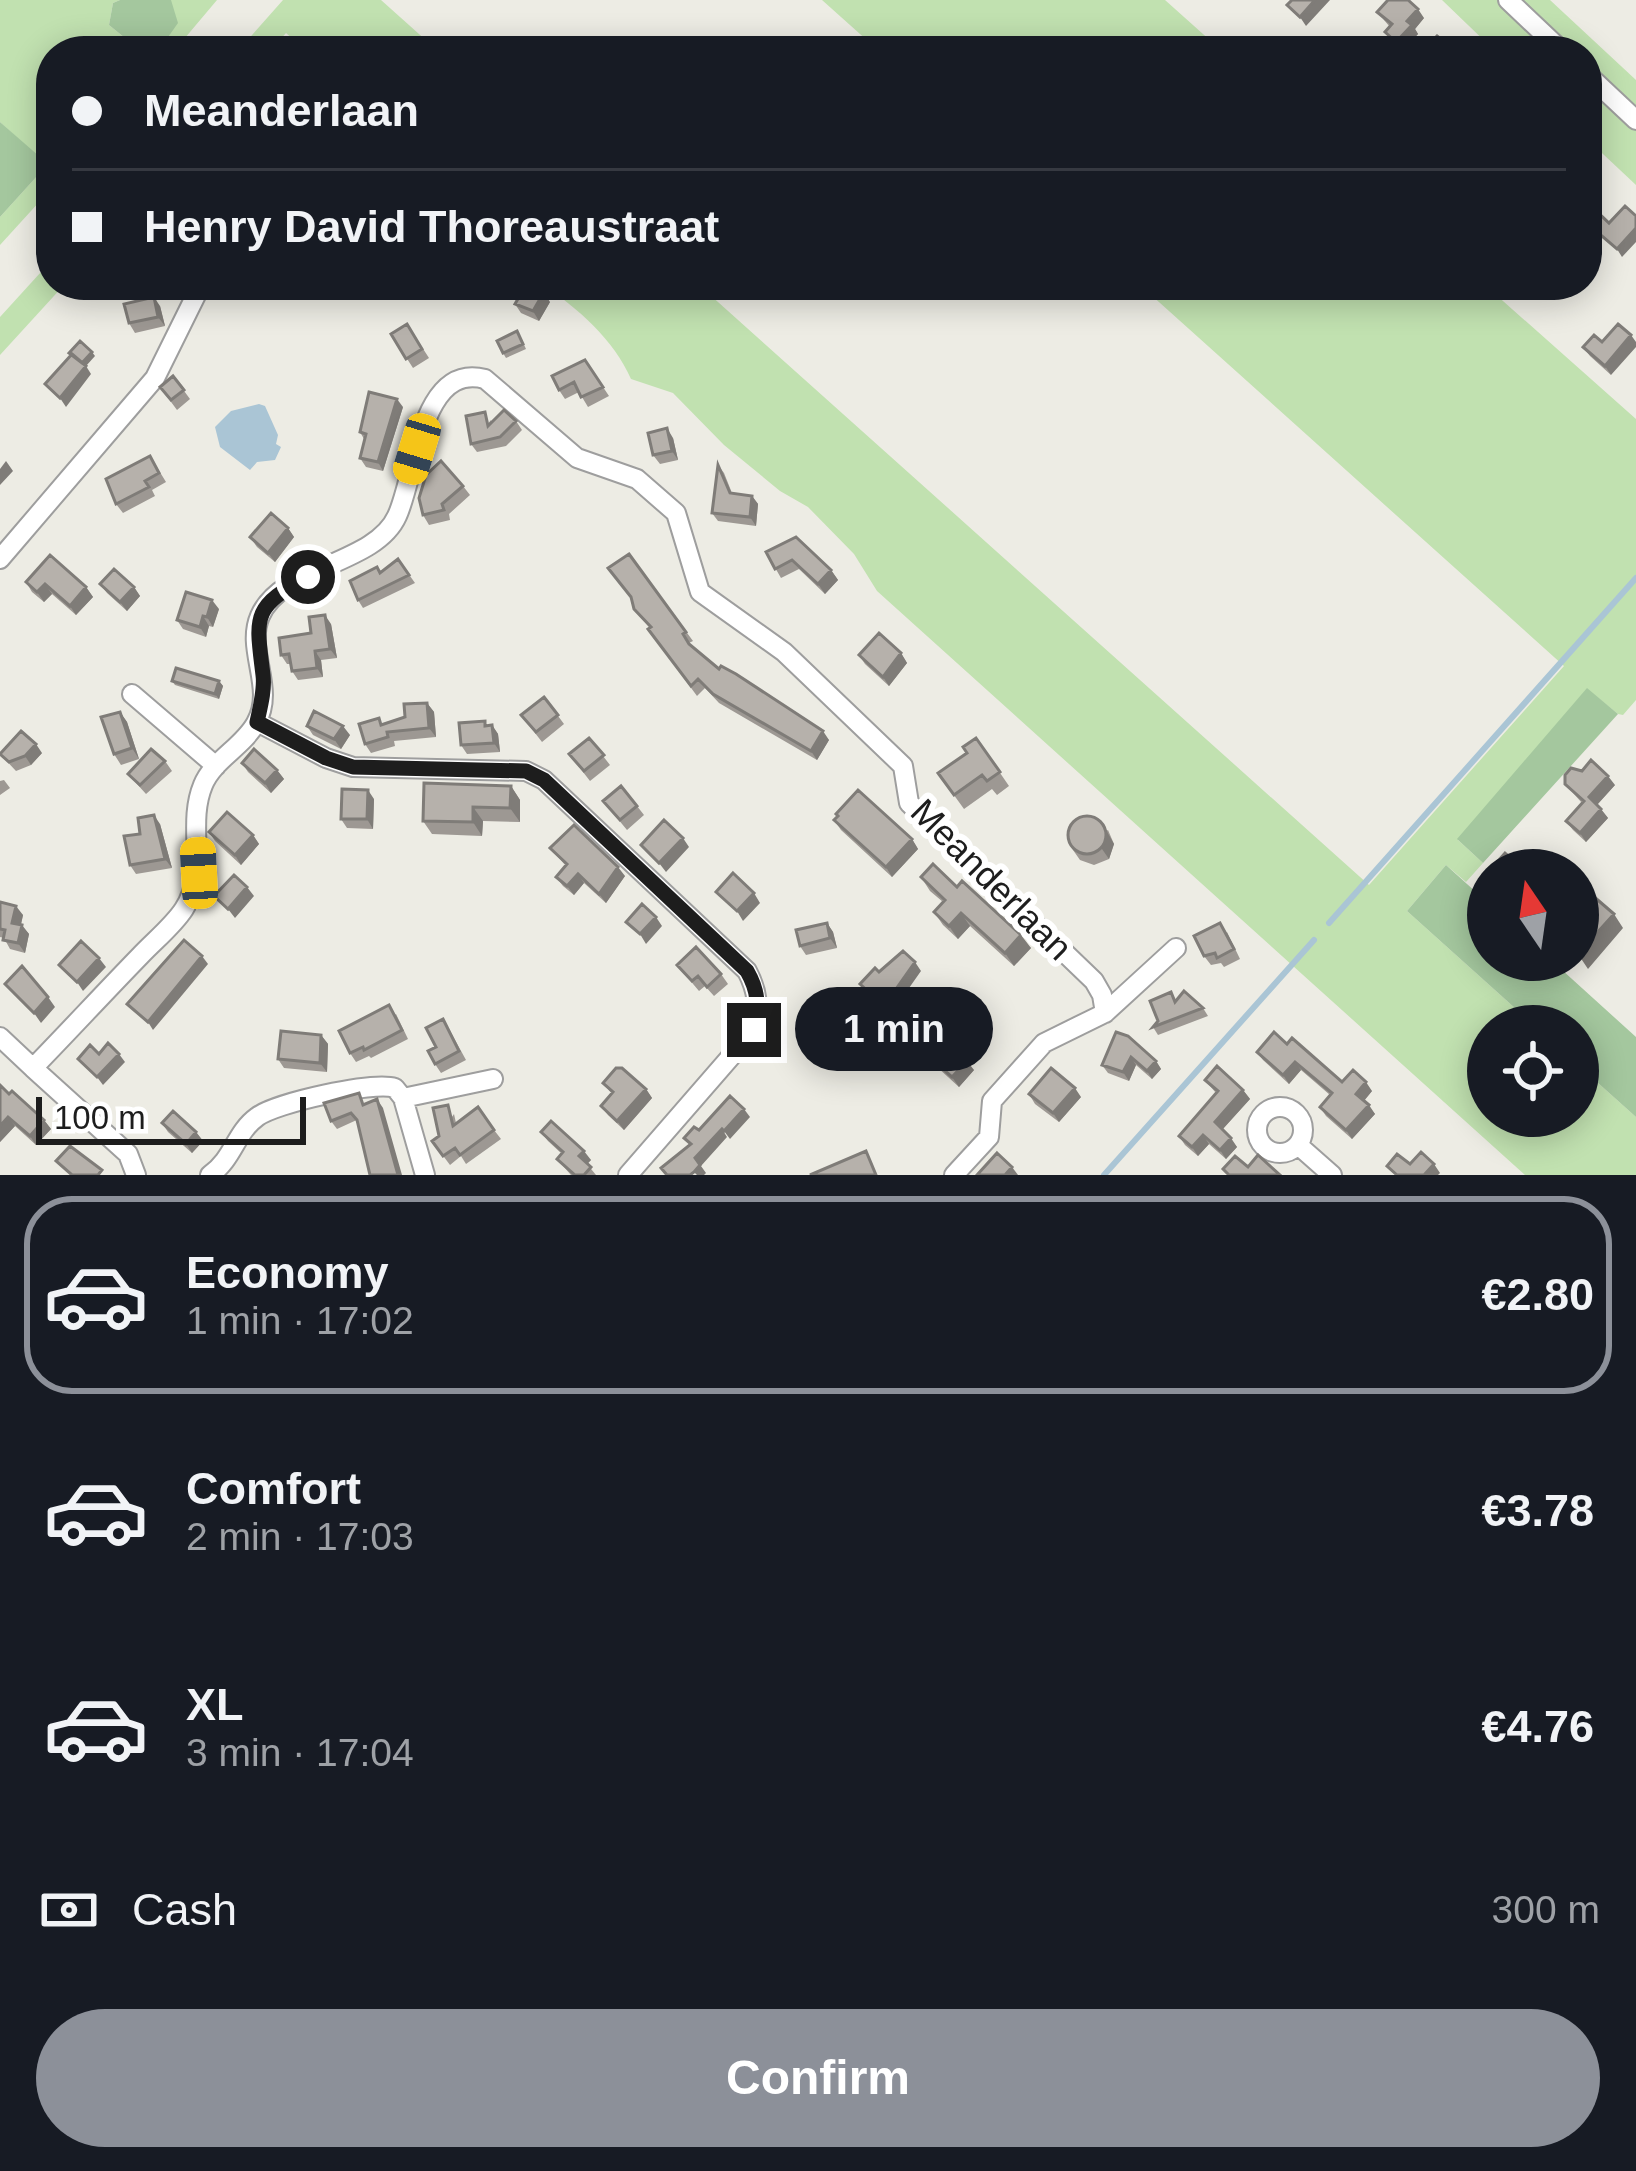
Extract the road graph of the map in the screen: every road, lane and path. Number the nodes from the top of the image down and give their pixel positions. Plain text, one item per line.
1 (1508, 0) edge
2 (1546, 36) edge
3 (1602, 88) edge
4 (1636, 120) edge
5 (194, 300) edge
6 (0, 559) edge
7 (132, 694) dead end
8 (257, 722) junction
9 (216, 766) junction
10 (1176, 948) dead end
11 (1105, 1013) junction
12 (0, 1037) edge
13 (33, 1068) junction
14 (493, 1079) dead end
15 (403, 1098) junction
16 (1298, 1145) dead end
17 (136, 1175) edge
18 (210, 1175) edge
19 (425, 1175) edge
20 (628, 1175) edge
21 (954, 1175) edge
22 (1332, 1175) edge

1 - 2 street
3 - 4 street
5 - 6 street
7 - 9 street
8 - 9 street
8 - 11 street, Meanderlaan
8 - 20 street
9 - 13 street
10 - 11 street
11 - 21 street
12 - 13 street
13 - 17 street
14 - 15 street
15 - 18 street
15 - 19 street
16 - 22 street

